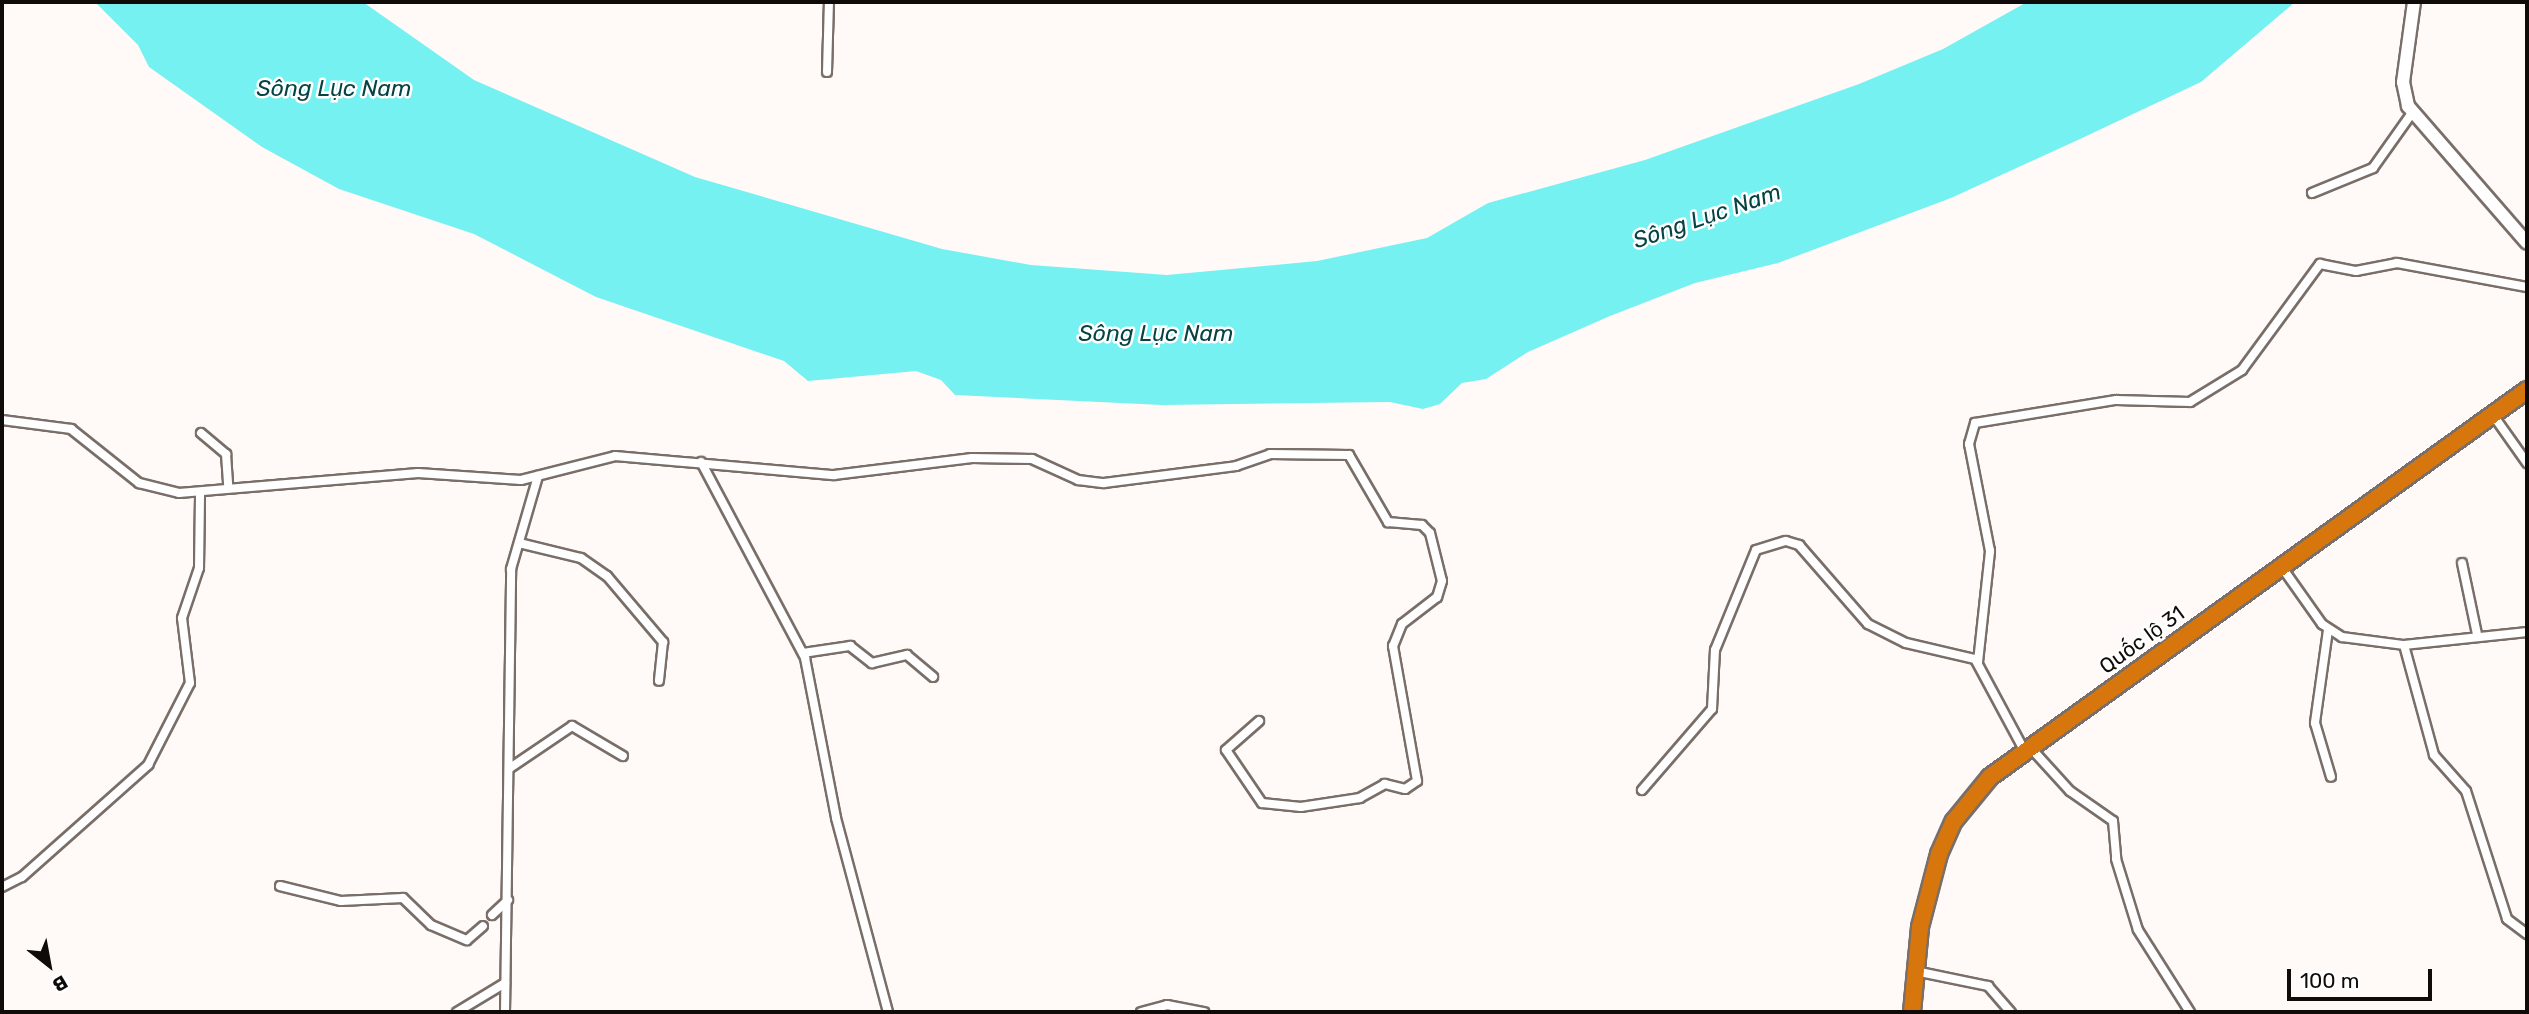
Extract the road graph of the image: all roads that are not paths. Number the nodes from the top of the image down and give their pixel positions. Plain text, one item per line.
1 (829, 2) edge
2 (2414, 2) edge
3 (827, 72) dead end
4 (2412, 113) junction
5 (2312, 193) dead end
6 (2527, 243) edge
7 (2527, 287) edge
8 (2527, 390) edge
9 (2493, 415) junction
10 (2, 420) edge
11 (201, 433) dead end
12 (701, 462) junction
13 (2527, 463) edge
14 (538, 477) junction
15 (228, 486) junction
16 (200, 493) junction
17 (519, 543) junction
18 (2462, 563) dead end
19 (2281, 566) junction
20 (2329, 630) junction
21 (2527, 632) edge
22 (2477, 634) junction
23 (2404, 645) junction
24 (803, 653) junction
25 (1978, 662) junction
26 (933, 677) dead end
27 (659, 681) dead end
28 (1259, 721) dead end
29 (2027, 748) junction
30 (623, 755) dead end
31 (510, 768) junction
32 (2331, 777) dead end
33 (1642, 790) dead end
34 (280, 886) dead end
35 (2, 887) edge
36 (509, 900) junction
37 (492, 915) dead end
38 (483, 926) dead end
39 (2527, 934) edge
40 (1915, 971) junction
41 (505, 983) junction
42 (457, 1012) edge
43 (505, 1012) edge
44 (888, 1012) edge
45 (1142, 1012) edge
46 (1203, 1012) edge
47 (1912, 1012) edge
48 (2011, 1012) edge
49 (2190, 1012) edge

1 - 3 street
2 - 4 street
4 - 5 street
4 - 6 street
7 - 25 street
8 - 9 highway, Quốc lộ 31
9 - 13 street
9 - 19 highway, Quốc lộ 31
10 - 16 street
11 - 15 street
12 - 14 street
12 - 24 street
12 - 28 street
14 - 15 street
14 - 17 street
15 - 16 street
16 - 35 street
17 - 27 street
17 - 31 street
18 - 22 street
19 - 20 street
19 - 29 highway, Quốc lộ 31
20 - 23 street
20 - 32 street
21 - 22 street
22 - 23 street
23 - 39 street
24 - 26 street
24 - 44 street
25 - 29 street
25 - 33 street
29 - 40 highway, Quốc lộ 31
29 - 49 street
30 - 31 street
31 - 36 street
34 - 38 street
36 - 37 street
36 - 41 street
40 - 47 highway, Quốc lộ 31
40 - 48 street
41 - 42 street
41 - 43 street
45 - 46 street

